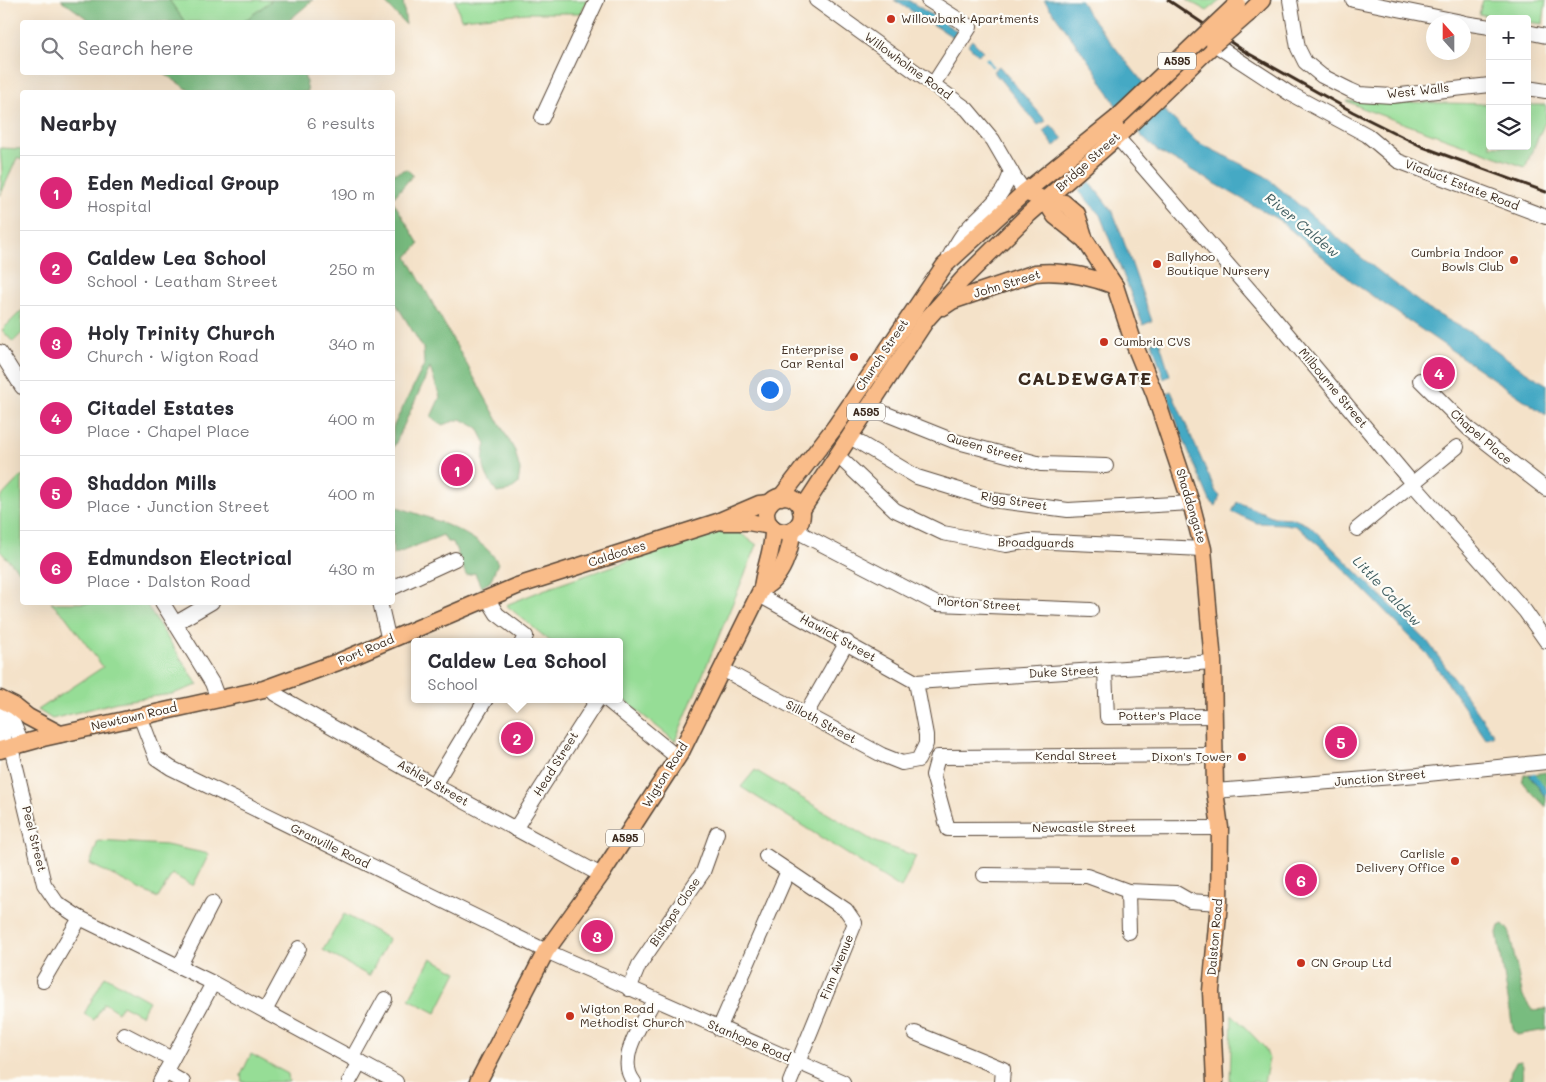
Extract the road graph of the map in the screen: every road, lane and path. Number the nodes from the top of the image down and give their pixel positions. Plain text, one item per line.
1 (598, 0) edge
2 (816, 0) edge
3 (928, 0) edge
4 (1262, 0) edge
5 (1290, 0) edge
6 (1353, 0) edge
7 (1242, 6) edge
8 (1426, 15) edge
9 (1471, 24) edge
10 (1486, 26) edge
11 (1531, 33) edge
12 (1546, 36) edge
13 (1214, 44) junction
14 (934, 83) junction
15 (1486, 85) edge
16 (1531, 89) edge
17 (1546, 91) edge
18 (542, 118) dead end
19 (1121, 127) junction
20 (1011, 171) junction
21 (1025, 192) junction
22 (1045, 200) junction
23 (1546, 217) edge
24 (944, 266) junction
25 (1115, 286) junction
26 (912, 310) joint
27 (932, 314) junction
28 (0, 352) edge
29 (1420, 380) dead end
30 (20, 384) edge
31 (869, 407) junction
32 (850, 437) junction
33 (1457, 448) dead end
34 (837, 455) junction
35 (1106, 466) dead end
36 (1412, 483) junction
37 (1546, 489) edge
38 (776, 500) junction
39 (1191, 503) junction
40 (716, 522) junction
41 (797, 523) junction
42 (772, 527) junction
43 (1357, 529) dead end
44 (1203, 549) junction
45 (455, 559) dead end
46 (517, 586) joint
47 (395, 587) edge
48 (761, 592) junction
49 (487, 598) junction
50 (164, 605) edge
51 (207, 605) edge
52 (381, 605) edge
53 (1090, 610) dead end
54 (1525, 611) junction
55 (176, 623) junction
56 (1546, 625) edge
57 (523, 638) edge
58 (389, 641) junction
59 (1546, 641) edge
60 (846, 642) junction
61 (1213, 662) junction
62 (722, 669) junction
63 (1106, 670) junction
64 (916, 682) junction
65 (269, 687) junction
66 (218, 699) junction
67 (0, 700) edge
68 (484, 703) edge
69 (595, 703) edge
70 (611, 703) edge
71 (0, 711) edge
72 (806, 714) junction
73 (140, 716) junction
74 (1213, 716) junction
75 (60, 734) junction
76 (10, 747) edge
77 (1214, 756) junction
78 (678, 758) junction
79 (1546, 762) edge
80 (434, 785) junction
81 (1215, 792) junction
82 (1220, 828) junction
83 (516, 829) junction
84 (948, 829) joint
85 (717, 833) dead end
86 (766, 856) dead end
87 (788, 872) junction
88 (601, 875) junction
89 (984, 875) dead end
90 (1128, 891) junction
91 (212, 903) dead end
92 (1219, 904) junction
93 (80, 918) junction
94 (1130, 932) dead end
95 (299, 948) dead end
96 (546, 951) junction
97 (179, 967) junction
98 (43, 981) dead end
99 (213, 983) junction
100 (629, 989) junction
101 (385, 999) dead end
102 (654, 1000) junction
103 (266, 1011) junction
104 (719, 1029) junction
105 (915, 1032) dead end
106 (124, 1034) dead end
107 (172, 1059) junction
108 (356, 1059) junction
109 (798, 1062) junction
110 (162, 1077) edge
111 (183, 1082) edge
112 (348, 1082) edge
113 (396, 1082) edge
114 (478, 1082) edge
115 (634, 1082) edge
116 (790, 1082) edge
117 (843, 1082) edge
118 (1002, 1082) edge
119 (1215, 1082) edge

1 - 18 street
2 - 14 street, Willowholme Road
3 - 14 street
4 - 7 main road, A595
5 - 15 street, West Walls
6 - 8 street
7 - 13 main road, Bridge Street / A595, bridge
7 - 19 main road, Bridge Street / A595, bridge
9 - 10 street
11 - 12 street
13 - 19 main road, Bridge Street / A595
13 - 23 street, Viaduct Estate Road
14 - 20 street, Willowholme Road
16 - 17 street
19 - 21 main road, Bridge Street / A595
19 - 22 main road, Bridge Street / A595
19 - 36 street, Milbourne Street
20 - 21 street, Willowholme Road
20 - 24 street, Bridge Street
21 - 22 main road, Shaddongate
21 - 24 main road, Bridge Street / A595
22 - 25 main road, Shaddongate
22 - 27 main road, Bridge Street / A595
24 - 26 main road, Bridge Street / A595
25 - 27 main road, John Street
25 - 39 main road, Shaddongate
26 - 38 main road, Church Street / A595
27 - 31 main road, Church Street / A595
28 - 30 street
29 - 37 street, Chapel Place
31 - 32 main road, Church Street / A595
31 - 35 street, Queen Street
32 - 34 main road, Church Street / A595
32 - 39 street, Rigg Street
33 - 36 street
34 - 41 main road, Church Street / A595
34 - 44 street, Broadguards
36 - 43 street
36 - 54 street, Milbourne Street
38 - 40 main road, Caldcotes
38 - 41 main road
38 - 42 main road
39 - 44 main road, Shaddongate
40 - 42 main road, Caldcotes
40 - 46 main road, Caldcotes
41 - 42 main road
41 - 48 main road, Wigton Road / A595
41 - 53 street, Morton Street
42 - 48 main road, Wigton Road / A595
44 - 61 main road, Shaddongate
45 - 47 street
46 - 49 main road, Port Road
48 - 60 street, Hawick Street
48 - 62 main road, Wigton Road / A595
49 - 57 street
49 - 58 main road, Port Road
50 - 55 street
51 - 55 street
52 - 58 street
54 - 56 street
54 - 59 street, Milbourne Street
55 - 66 street
58 - 65 main road, Port Road
60 - 64 street, Hawick Street
60 - 72 street
61 - 63 street, Duke Street
61 - 74 main road, Shaddongate
62 - 72 street, Silloth Street
62 - 78 main road, Wigton Road / A595
63 - 64 street, Duke Street
63 - 74 street, Potter's Place
64 - 72 street, Silloth Street
65 - 66 main road, Newtown Road
65 - 80 street, Ashley Street
66 - 73 main road, Newtown Road
67 - 75 main road
67 - 76 street
68 - 80 street
69 - 83 street, Head Street
70 - 78 street
71 - 76 street
73 - 75 main road, Newtown Road
73 - 96 street, Granville Road
74 - 77 main road, Shaddongate
75 - 76 main road, Newtown Road
76 - 93 street, Peel Street
77 - 81 main road, Shaddongate
77 - 84 street, Kendal Street
78 - 88 main road, Wigton Road / A595
79 - 81 street, Junction Street
80 - 83 street, Ashley Street
81 - 82 main road, Dalston Road
82 - 84 street, Newcastle Street
82 - 92 main road, Dalston Road
83 - 88 street, Ashley Street
85 - 100 street, Bishops Close
86 - 87 street, Finn Avenue
87 - 104 street
87 - 109 street, Finn Avenue
88 - 96 main road, Wigton Road / A595
89 - 90 street
90 - 92 street
90 - 94 street
91 - 97 street
92 - 119 main road, Dalston Road
93 - 97 street, Peel Street
93 - 98 street
95 - 103 street
96 - 100 street, Stanhope Road
96 - 114 main road, Wigton Road / A595
97 - 99 street, Peel Street
99 - 103 street, Peel Street
99 - 107 street
100 - 102 street, Stanhope Road
101 - 108 street
102 - 104 street, Stanhope Road
102 - 115 street
103 - 108 street, Peel Street
104 - 109 street, Stanhope Road
105 - 118 street
106 - 107 street
107 - 110 street
108 - 112 street
108 - 113 street, Peel Street
109 - 116 street
109 - 117 street, Stanhope Road
110 - 111 street

